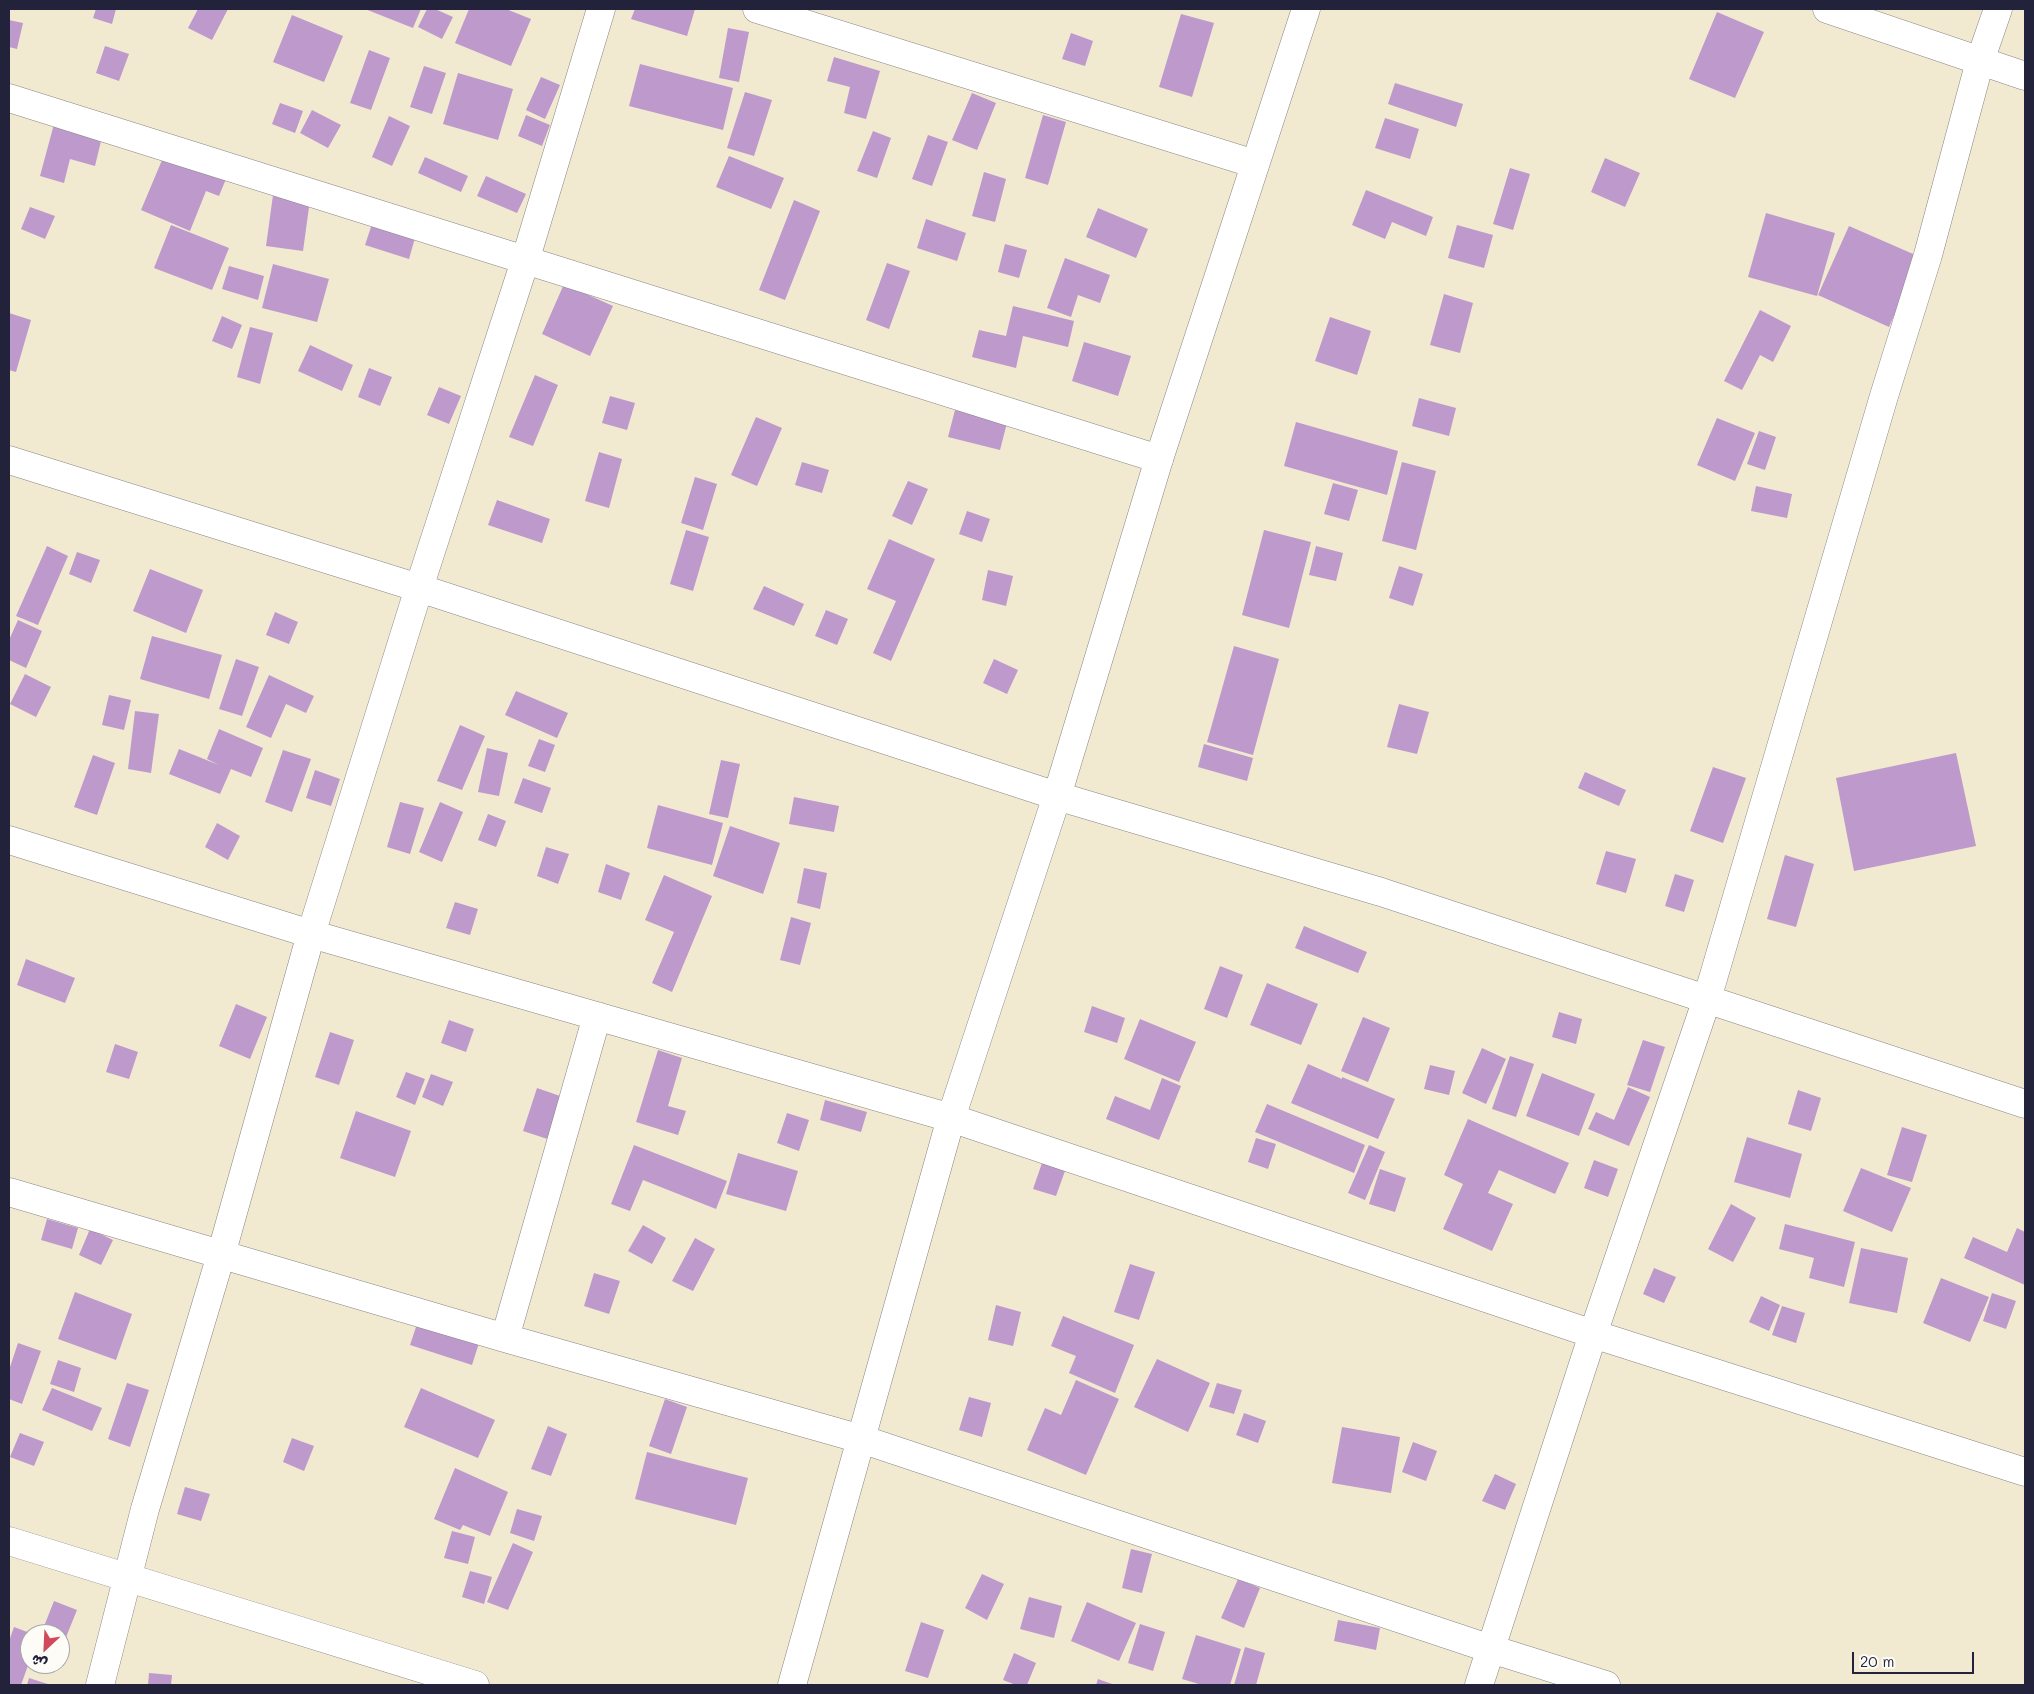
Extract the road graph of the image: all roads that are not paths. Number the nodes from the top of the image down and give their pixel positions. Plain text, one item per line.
1 (601, 9) edge
2 (757, 9) edge
3 (1306, 9) edge
4 (1827, 9) edge
5 (1998, 9) edge
6 (1980, 62) junction
7 (2025, 76) edge
8 (9, 98) edge
9 (1255, 164) junction
10 (525, 261) junction
11 (1159, 459) junction
12 (9, 460) edge
13 (419, 588) junction
14 (1057, 796) junction
15 (9, 840) edge
16 (311, 934) junction
17 (1707, 999) junction
18 (597, 1016) junction
19 (2025, 1104) edge
20 (951, 1118) junction
21 (9, 1192) edge
22 (221, 1255) junction
23 (1593, 1334) junction
24 (505, 1338) junction
25 (861, 1438) junction
26 (2025, 1472) edge
27 (9, 1541) edge
28 (127, 1579) junction
29 (1491, 1649) junction
30 (100, 1685) edge
31 (475, 1685) edge
32 (792, 1685) edge
33 (1479, 1685) edge
34 (1606, 1685) edge

1 - 10 street
2 - 9 street
3 - 9 street
4 - 6 street
5 - 6 street
6 - 7 street
6 - 17 street
8 - 10 street
9 - 11 street
10 - 11 street
10 - 13 street
11 - 14 street
12 - 13 street
13 - 14 street
13 - 16 street
14 - 17 street
14 - 20 street
15 - 16 street
16 - 18 street
16 - 22 street
17 - 19 street
17 - 23 street
18 - 20 street
18 - 24 street
20 - 23 street
20 - 25 street
21 - 22 street
22 - 24 street
22 - 28 street
23 - 26 street
23 - 29 street
24 - 25 street
25 - 29 street
25 - 32 street
27 - 28 street
28 - 30 street
28 - 31 street
29 - 33 street
29 - 34 street

